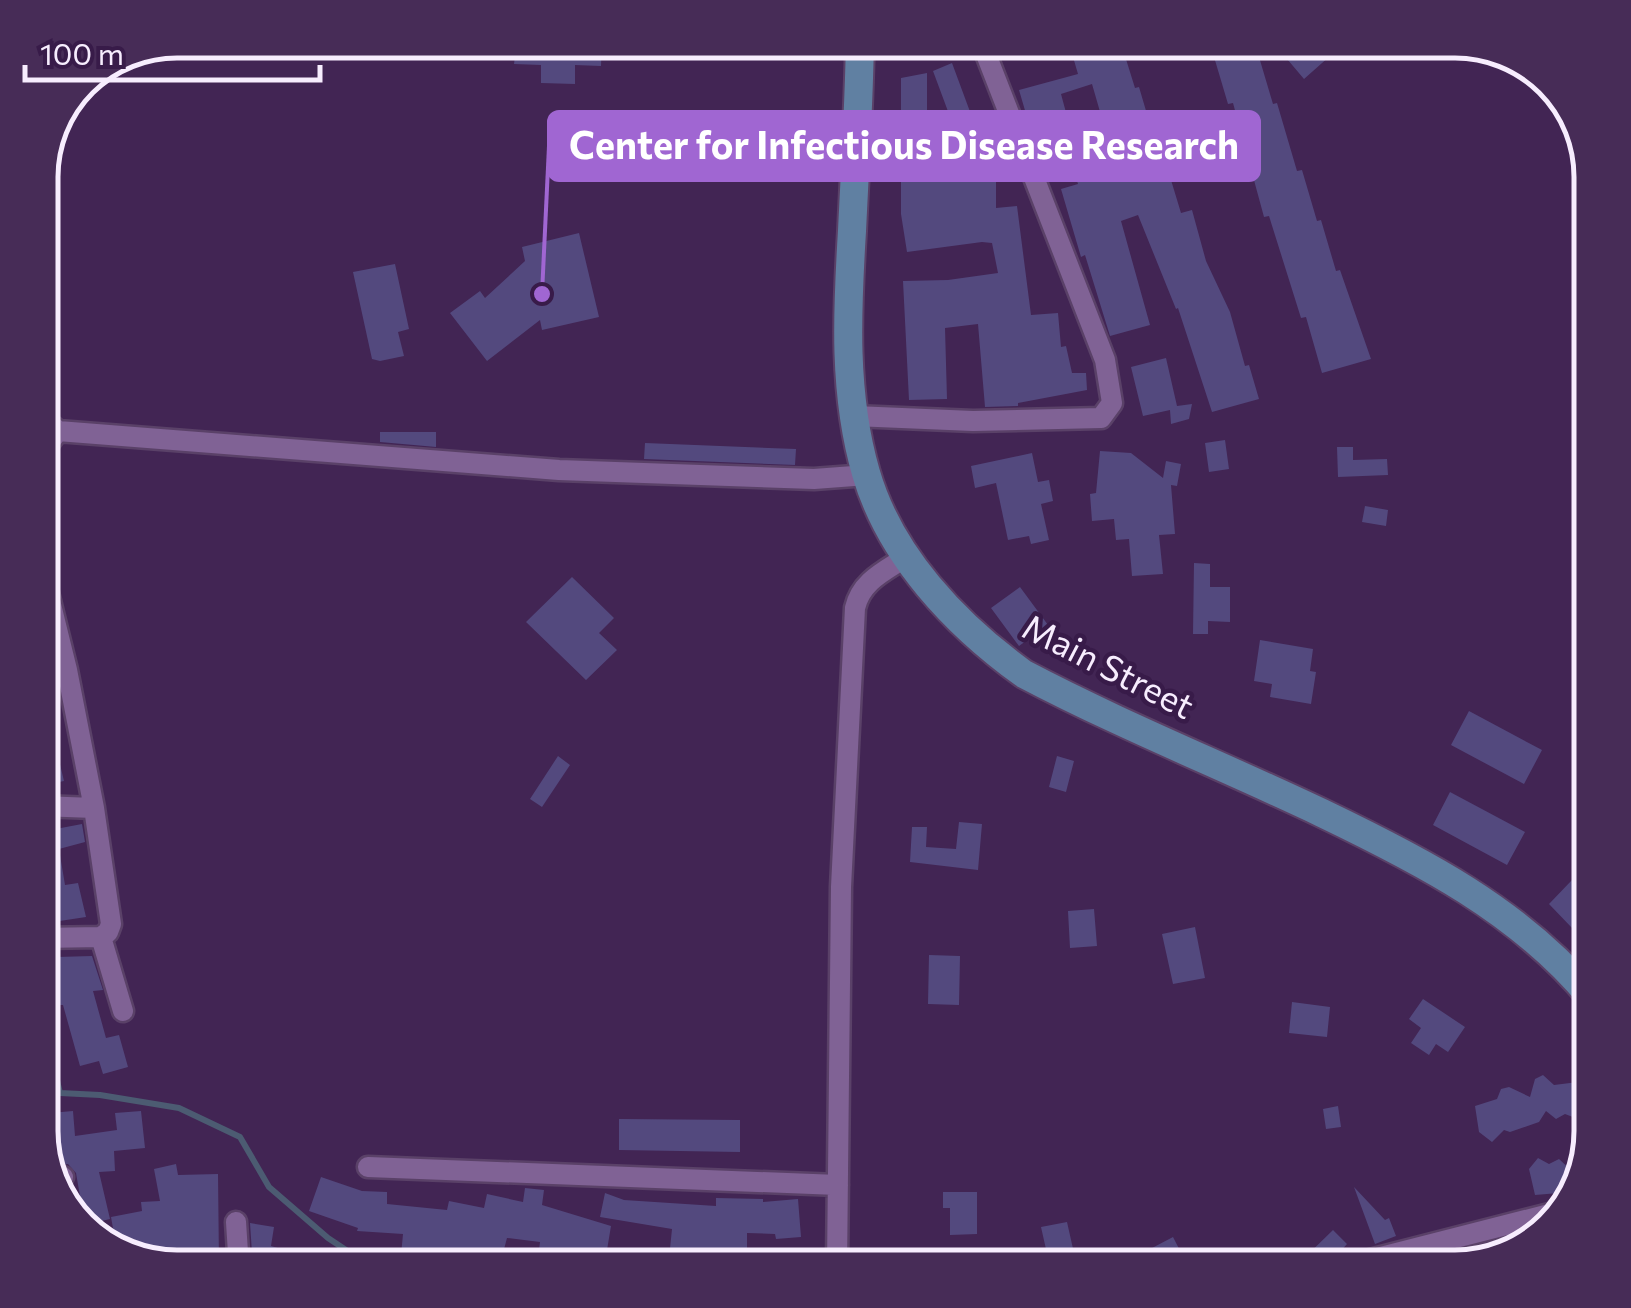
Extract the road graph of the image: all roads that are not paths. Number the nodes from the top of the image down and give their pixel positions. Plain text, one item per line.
1 (859, 57) edge
2 (987, 57) edge
3 (854, 416) junction
4 (58, 431) edge
5 (867, 475) junction
6 (906, 556) junction
7 (58, 633) edge
8 (58, 670) edge
9 (67, 670) junction
10 (58, 807) edge
11 (94, 808) junction
12 (101, 937) junction
13 (58, 938) edge
14 (1574, 979) edge
15 (122, 1011) dead end
16 (368, 1167) dead end
17 (838, 1185) junction
18 (1536, 1217) edge
19 (236, 1222) dead end
20 (238, 1250) edge
21 (837, 1250) edge
22 (1408, 1250) edge

1 - 3 main road, Main Street
2 - 3 street
3 - 5 main road, Main Street
4 - 5 street
5 - 6 main road, Main Street
6 - 14 main road, Main Street
6 - 17 street
7 - 9 street
8 - 9 street
9 - 11 street
10 - 11 street
11 - 12 street
12 - 13 street
12 - 15 street
16 - 17 street
17 - 21 street
18 - 22 street
19 - 20 street

